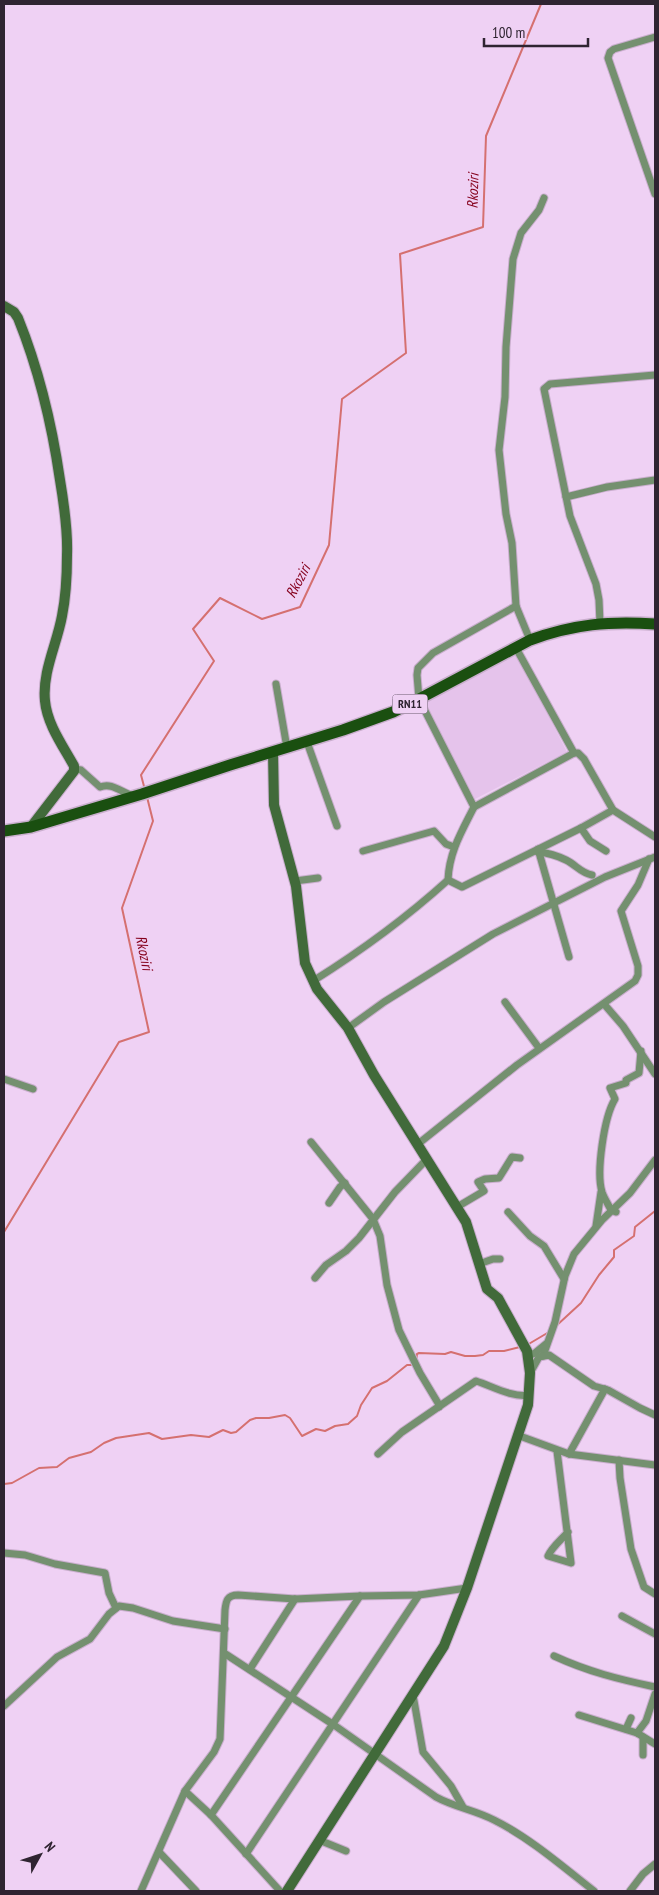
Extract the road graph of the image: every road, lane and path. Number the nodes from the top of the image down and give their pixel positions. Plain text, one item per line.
1 (655, 37) edge
2 (655, 194) edge
3 (544, 198) dead end
4 (4, 306) edge
5 (655, 375) edge
6 (655, 480) edge
7 (566, 497) junction
8 (516, 606) junction
9 (600, 623) junction
10 (655, 624) edge
11 (530, 640) junction
12 (516, 648) junction
13 (276, 684) dead end
14 (419, 699) junction
15 (307, 742) junction
16 (287, 748) junction
17 (273, 752) junction
18 (574, 754) junction
19 (74, 769) junction
20 (139, 795) junction
21 (474, 807) junction
22 (613, 810) junction
23 (337, 826) dead end
24 (31, 827) junction
25 (581, 828) junction
26 (4, 831) edge
27 (655, 837) edge
28 (454, 847) junction
29 (538, 850) junction
30 (363, 851) dead end
31 (606, 851) dead end
32 (652, 858) edge
33 (592, 875) dead end
34 (318, 878) dead end
35 (448, 880) junction
36 (295, 881) junction
37 (554, 904) junction
38 (569, 957) dead end
39 (313, 981) junction
40 (505, 1002) dead end
41 (604, 1004) junction
42 (348, 1028) junction
43 (539, 1048) junction
44 (641, 1051) junction
45 (654, 1072) edge
46 (639, 1073) junction
47 (4, 1079) edge
48 (33, 1089) dead end
49 (311, 1142) dead end
50 (418, 1144) junction
51 (520, 1158) dead end
52 (427, 1159) junction
53 (655, 1160) edge
54 (345, 1183) junction
55 (602, 1190) junction
56 (329, 1202) dead end
57 (457, 1207) junction
58 (614, 1211) junction
59 (508, 1212) dead end
60 (373, 1219) junction
61 (599, 1225) junction
62 (500, 1259) dead end
63 (479, 1264) junction
64 (315, 1278) dead end
65 (564, 1279) junction
66 (547, 1344) junction
67 (528, 1356) junction
68 (543, 1356) junction
69 (530, 1373) junction
70 (605, 1389) junction
71 (529, 1395) junction
72 (438, 1407) junction
73 (655, 1414) edge
74 (517, 1435) junction
75 (557, 1451) junction
76 (378, 1454) dead end
77 (569, 1454) junction
78 (619, 1460) junction
79 (655, 1465) edge
80 (568, 1532) junction
81 (4, 1553) edge
82 (467, 1588) junction
83 (655, 1594) edge
84 (420, 1595) junction
85 (360, 1596) junction
86 (295, 1599) junction
87 (116, 1608) junction
88 (622, 1616) dead end
89 (225, 1629) junction
90 (655, 1634) edge
91 (224, 1653) junction
92 (554, 1656) dead end
93 (250, 1669) junction
94 (655, 1687) edge
95 (655, 1694) edge
96 (412, 1695) junction
97 (292, 1698) junction
98 (4, 1706) edge
99 (579, 1715) dead end
100 (631, 1718) dead end
101 (334, 1725) junction
102 (626, 1730) junction
103 (640, 1735) junction
104 (655, 1744) edge
105 (375, 1754) junction
106 (643, 1755) dead end
107 (185, 1791) junction
108 (463, 1807) junction
109 (211, 1815) junction
110 (320, 1840) junction
111 (346, 1851) dead end
112 (159, 1852) junction
113 (246, 1854) junction
114 (655, 1864) edge
115 (141, 1891) edge
116 (196, 1891) edge
117 (280, 1891) edge
118 (287, 1891) edge
119 (594, 1891) edge
120 (630, 1891) edge

1 - 2 street
3 - 8 street
4 - 19 street
5 - 7 street
6 - 7 street
7 - 9 street
8 - 11 street
8 - 14 street
9 - 10 main road, RN11
9 - 11 main road, RN11
11 - 12 main road, RN11
12 - 14 main road, RN11
12 - 18 street
13 - 16 street
14 - 15 main road, RN11
14 - 21 street
15 - 16 main road, RN11
15 - 23 street
16 - 17 main road, RN11
17 - 20 main road, RN11
17 - 36 street
18 - 21 street
18 - 22 street
19 - 20 street
19 - 24 street
20 - 24 main road, RN11
21 - 28 street
22 - 25 street
22 - 27 street
24 - 26 main road, RN11
25 - 29 street
25 - 31 street
28 - 30 street
28 - 35 street
29 - 33 street
29 - 35 street
29 - 37 street
32 - 37 street
32 - 41 street
34 - 36 street
35 - 39 street
36 - 39 street
37 - 38 street
37 - 42 street
39 - 42 street
40 - 43 street
41 - 43 street
41 - 44 street
42 - 50 street
43 - 50 street
44 - 45 street
44 - 46 street
45 - 46 street
46 - 55 street
47 - 48 street
49 - 54 street
50 - 52 street
51 - 57 street
52 - 57 street
52 - 60 street
53 - 58 street
54 - 56 street
54 - 60 street
55 - 58 street
55 - 61 street
57 - 63 street
58 - 61 street
59 - 65 street
60 - 64 street
60 - 72 street
61 - 65 street
62 - 63 street
63 - 67 street
65 - 66 street
66 - 67 street
66 - 68 street
67 - 69 street
68 - 69 street
68 - 70 street
69 - 71 street
70 - 73 street
70 - 77 street
71 - 72 street
71 - 74 street
72 - 76 street
74 - 75 street
74 - 82 street
75 - 77 street
75 - 80 street
77 - 78 street
78 - 79 street
78 - 83 street
80 - 80 street
81 - 87 street
82 - 84 street
82 - 96 street
84 - 85 street
84 - 101 street
85 - 86 street
85 - 97 street
86 - 89 street
86 - 93 street
87 - 89 street
87 - 98 street
88 - 90 street
89 - 91 street
91 - 93 street
91 - 107 street
92 - 94 street
93 - 97 street
95 - 103 street
96 - 105 street
96 - 108 street
97 - 101 street
97 - 109 street
99 - 102 street
100 - 102 street
101 - 105 street
101 - 113 street
102 - 103 street
103 - 104 street
103 - 106 street
105 - 108 street
105 - 110 street
107 - 109 street
107 - 112 street
108 - 119 street
109 - 113 street
110 - 111 street
110 - 118 street
112 - 115 street
112 - 116 street
113 - 117 street
114 - 120 street

